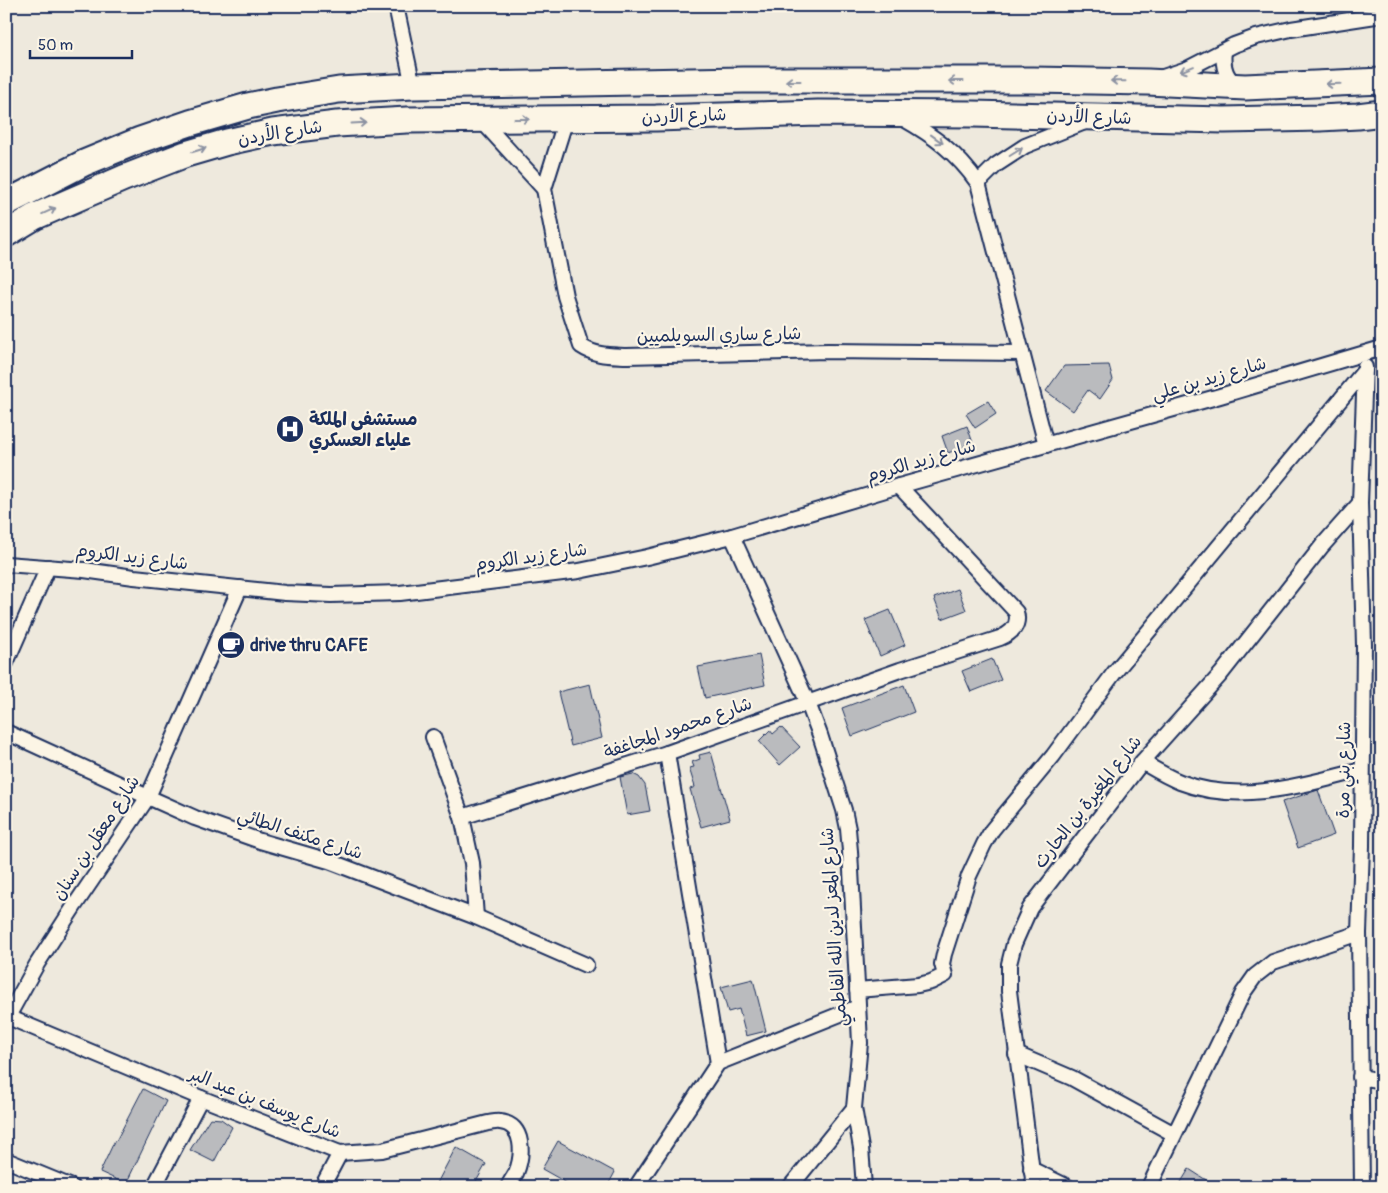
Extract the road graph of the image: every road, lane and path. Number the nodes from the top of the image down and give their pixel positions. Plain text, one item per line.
1 (396, 6) edge
2 (1382, 16) edge
3 (1224, 51) junction
4 (1382, 81) edge
5 (1148, 82) junction
6 (413, 86) junction
7 (1245, 87) junction
8 (1382, 113) edge
9 (895, 114) junction
10 (1096, 118) junction
11 (566, 119) junction
12 (481, 120) junction
13 (978, 183) junction
14 (544, 189) junction
15 (7, 200) edge
16 (6, 234) edge
17 (1382, 348) edge
18 (1022, 353) junction
19 (1365, 354) junction
20 (1365, 370) junction
21 (1046, 445) junction
22 (899, 486) junction
23 (1360, 503) junction
24 (732, 536) junction
25 (6, 564) edge
26 (48, 568) junction
27 (240, 588) junction
28 (6, 663) edge
29 (808, 703) junction
30 (6, 732) edge
31 (433, 737) dead end
32 (667, 753) junction
33 (1142, 762) junction
34 (1362, 770) junction
35 (148, 798) junction
36 (462, 817) junction
37 (476, 917) junction
38 (1359, 933) junction
39 (586, 965) dead end
40 (858, 990) junction
41 (858, 1008) junction
42 (7, 1018) edge
43 (1016, 1054) junction
44 (718, 1063) junction
45 (1360, 1077) junction
46 (1382, 1081) edge
47 (201, 1098) junction
48 (854, 1108) junction
49 (1174, 1134) junction
50 (340, 1153) junction
51 (6, 1160) edge
52 (1031, 1169) junction
53 (72, 1187) edge
54 (154, 1187) edge
55 (322, 1187) edge
56 (508, 1187) edge
57 (636, 1187) edge
58 (790, 1187) edge
59 (864, 1187) edge
60 (1034, 1187) edge
61 (1068, 1187) edge
62 (1149, 1187) edge
63 (1362, 1187) edge

1 - 6 street
2 - 3 street
3 -> 5 street
3 - 7 street
4 -> 7 highway, شارع الأردن
5 -> 6 highway, شارع الأردن
5 - 7 highway, شارع الأردن
6 - 15 highway, شارع الأردن
8 - 10 highway, شارع الأردن
9 - 10 highway, شارع الأردن
9 - 11 highway, شارع الأردن
9 -> 13 street
13 -> 10 street
12 -> 11 highway, شارع الأردن
11 - 14 street, شارع ساري السويلميين
12 - 14 street
16 -> 12 highway, شارع الأردن
13 - 18 street
14 - 18 street, شارع ساري السويلميين
17 - 19 street, شارع زيد بن علي
18 - 21 street
19 - 20 street, شارع بني مرة
19 - 21 street, شارع زيد بن علي
20 - 23 street, شارع بني مرة
20 - 40 street
21 - 22 street, شارع زيد الكروم
22 - 24 street, شارع زيد الكروم
22 - 29 street, شارع محمود المجاغفة
23 - 33 street, شارع المغيرة بن الحارث
23 - 34 street, شارع بني مرة
24 - 27 street, شارع زيد الكروم
24 - 29 street, شارع المعز لدين الله الفاطمي
25 - 26 street, شارع زيد الكروم
26 - 27 street, شارع زيد الكروم
26 - 28 street
27 - 35 street, شارع معقل بن سنان
29 - 32 street, شارع محمود المجاغفة
29 - 40 street, شارع المعز لدين الله الفاطمي
30 - 35 street, شارع مكنف الطائي
31 - 36 street
32 - 36 street, شارع محمود المجاغفة
32 - 44 street
33 - 34 street
33 - 43 street, شارع المغيرة بن الحارث
34 - 38 street, شارع بني مرة
35 - 37 street, شارع مكنف الطائي
35 - 42 street, شارع معقل بن سنان
36 - 37 street
37 - 39 street, شارع مكنف الطائي
38 - 45 street, شارع بني مرة
38 - 49 street
40 - 41 street, شارع المعز لدين الله الفاطمي
41 - 44 street
41 - 48 street, شارع المعز لدين الله الفاطمي
42 - 47 street, شارع يوسف بن عبد البر
43 - 49 street
43 - 52 street, شارع المغيرة بن الحارث
44 - 57 street
45 - 46 street
45 - 63 street, شارع بني مرة
47 - 50 street, شارع يوسف بن عبد البر
47 - 54 street
48 - 58 street
48 - 59 street, شارع المعز لدين الله الفاطمي
49 - 62 street
50 - 55 street
50 - 56 street, شارع يوسف بن عبد البر
51 - 53 street
52 - 60 street, شارع المغيرة بن الحارث
52 - 61 street

